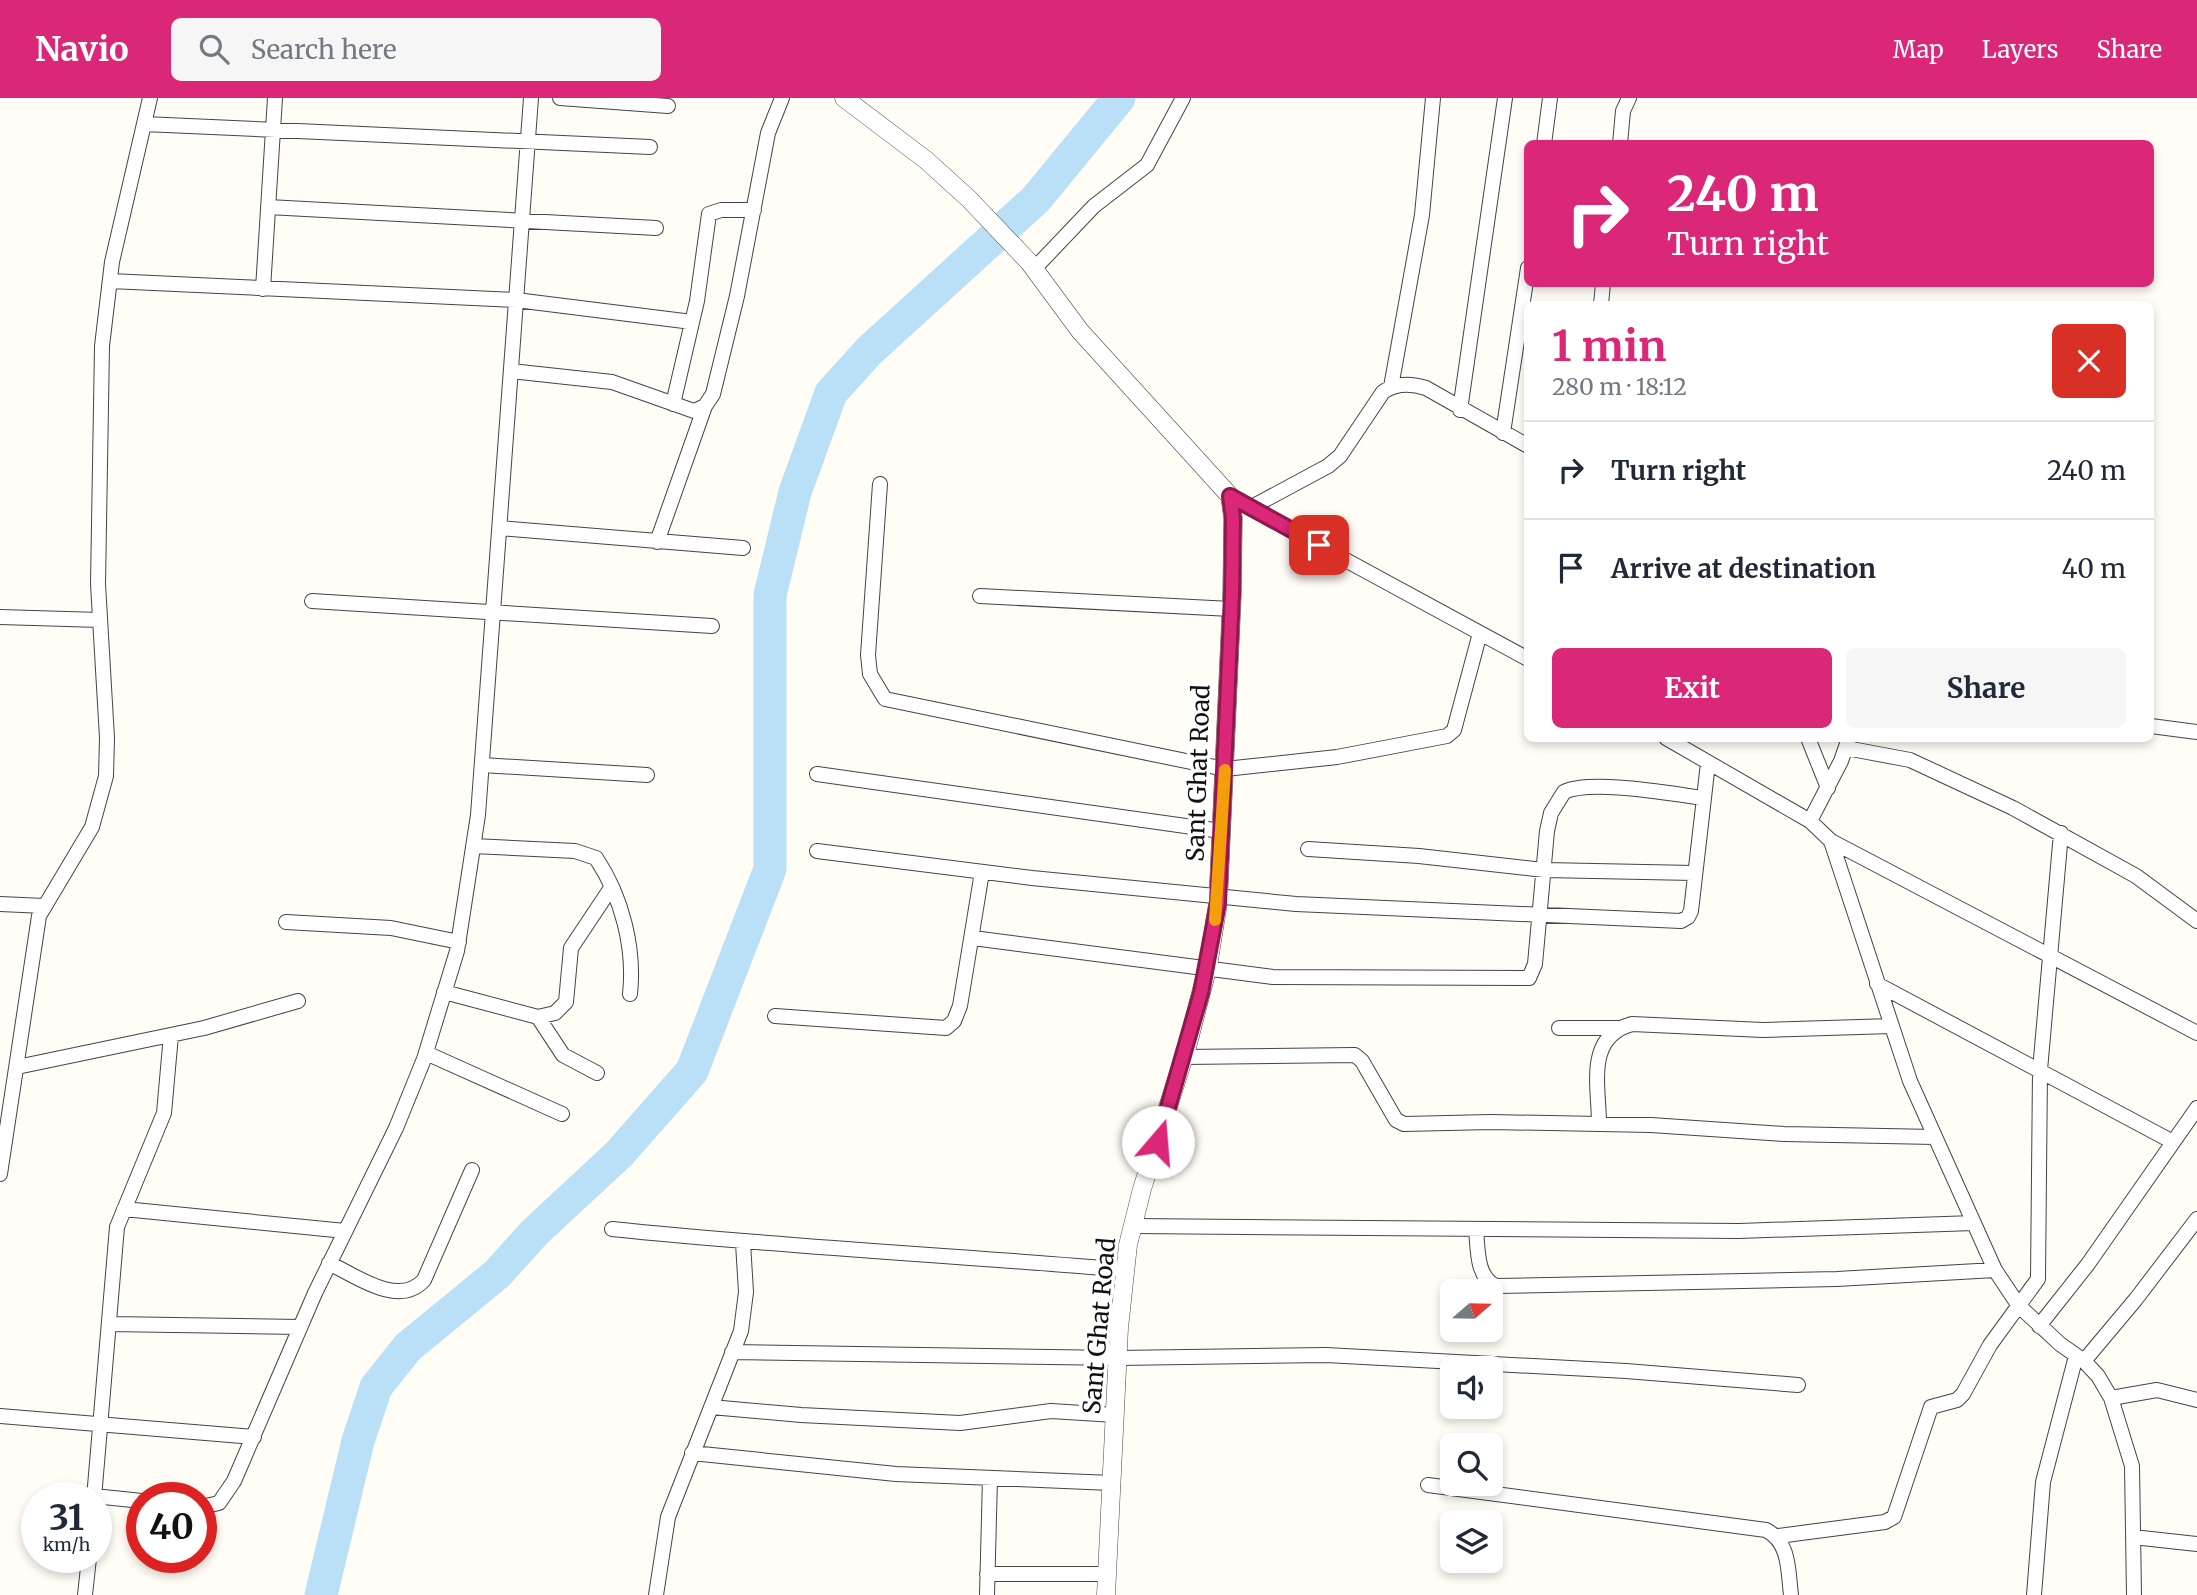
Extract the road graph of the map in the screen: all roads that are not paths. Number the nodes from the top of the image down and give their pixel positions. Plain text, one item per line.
1 (150, 98) edge
2 (275, 98) edge
3 (531, 98) edge
4 (560, 98) edge
5 (782, 98) edge
6 (844, 98) edge
7 (1183, 98) edge
8 (1433, 98) edge
9 (1505, 98) edge
10 (1550, 98) edge
11 (1629, 98) edge
12 (668, 106) dead end
13 (867, 107) edge
14 (144, 124) junction
15 (272, 131) junction
16 (527, 140) junction
17 (1545, 140) edge
18 (1620, 140) edge
19 (650, 147) dead end
20 (268, 207) junction
21 (754, 210) junction
22 (521, 221) junction
23 (656, 228) dead end
24 (1032, 265) junction
25 (110, 281) junction
26 (1525, 287) edge
27 (263, 289) junction
28 (516, 300) junction
29 (692, 322) junction
30 (511, 371) junction
31 (1391, 387) junction
32 (673, 404) junction
33 (705, 406) junction
34 (1460, 410) junction
35 (1503, 433) junction
36 (1524, 444) edge
37 (880, 484) dead end
38 (1230, 496) junction
39 (1250, 508) junction
40 (500, 528) junction
41 (657, 542) junction
42 (743, 548) dead end
43 (979, 596) dead end
44 (312, 601) dead end
45 (1231, 609) junction
46 (494, 611) junction
47 (0, 617) edge
48 (100, 620) junction
49 (712, 626) dead end
50 (1480, 633) junction
51 (1524, 657) edge
52 (2154, 726) edge
53 (2197, 732) edge
54 (1673, 742) edge
55 (1810, 742) edge
56 (1847, 743) edge
57 (1708, 763) junction
58 (482, 765) junction
59 (1225, 769) junction
60 (817, 774) dead end
61 (647, 775) dead end
62 (1828, 788) junction
63 (1704, 798) junction
64 (1810, 821) junction
65 (1221, 831) junction
66 (2061, 833) junction
67 (1831, 841) junction
68 (473, 846) junction
69 (1308, 849) dead end
70 (817, 851) dead end
71 (1544, 870) junction
72 (982, 872) junction
73 (1694, 873) junction
74 (611, 888) junction
75 (1218, 897) junction
76 (0, 904) edge
77 (44, 906) junction
78 (1540, 912) junction
79 (2197, 921) edge
80 (286, 922) dead end
81 (973, 938) junction
82 (459, 942) junction
83 (2049, 955) junction
84 (1208, 966) junction
85 (1877, 984) junction
86 (444, 992) junction
87 (630, 994) dead end
88 (298, 1001) dead end
89 (775, 1016) dead end
90 (538, 1017) junction
91 (1892, 1026) junction
92 (1559, 1028) dead end
93 (1618, 1028) junction
94 (2197, 1032) edge
95 (172, 1035) junction
96 (426, 1053) junction
97 (1184, 1057) junction
98 (17, 1067) junction
99 (2040, 1070) junction
100 (597, 1073) dead end
101 (2197, 1108) edge
102 (562, 1114) dead end
103 (1599, 1124) junction
104 (1935, 1137) junction
105 (2173, 1142) junction
106 (472, 1170) dead end
107 (0, 1174) edge
108 (124, 1209) junction
109 (2197, 1219) edge
110 (1973, 1223) junction
111 (1133, 1226) junction
112 (612, 1229) dead end
113 (1476, 1229) junction
114 (345, 1231) junction
115 (743, 1243) junction
116 (329, 1264) junction
117 (1126, 1270) junction
118 (1995, 1270) junction
119 (2019, 1306) junction
120 (108, 1324) junction
121 (2039, 1326) junction
122 (300, 1327) junction
123 (733, 1352) junction
124 (1118, 1358) junction
125 (2080, 1358) junction
126 (1798, 1385) dead end
127 (2111, 1398) junction
128 (2197, 1400) edge
129 (711, 1407) junction
130 (1115, 1415) junction
131 (0, 1416) edge
132 (100, 1423) junction
133 (254, 1437) junction
134 (692, 1453) junction
135 (990, 1478) junction
136 (95, 1482) edge
137 (1112, 1483) junction
138 (1428, 1485) dead end
139 (217, 1503) edge
140 (1778, 1536) junction
141 (2133, 1537) junction
142 (2197, 1544) edge
143 (87, 1573) edge
144 (987, 1574) junction
145 (1107, 1574) junction
146 (85, 1595) edge
147 (656, 1595) edge
148 (987, 1595) edge
149 (1106, 1595) edge
150 (1791, 1595) edge
151 (2034, 1595) edge
152 (2134, 1595) edge

1 - 14 street
2 - 15 street
3 - 16 street
4 - 12 street
5 - 21 street
6 - 13 street
7 - 24 street
8 - 31 street
9 - 34 street
10 - 17 street
11 - 18 street
13 - 24 street
14 - 15 street
14 - 25 street
15 - 16 street
15 - 20 street
16 - 19 street
16 - 22 street
20 - 22 street
20 - 27 street
21 - 29 street
21 - 33 street
22 - 23 street
22 - 28 street
24 - 38 street
25 - 27 street
25 - 48 street
26 - 35 street
27 - 28 street
28 - 29 street
28 - 30 street
29 - 32 street
30 - 32 street
30 - 40 street
31 - 34 street
31 - 39 street
32 - 33 street
33 - 41 street
34 - 35 street
35 - 36 street
37 - 59 street
38 - 39 street
38 - 45 street, Sant Ghat Road
39 - 50 street
40 - 41 street
40 - 46 street
41 - 42 street
43 - 45 street
44 - 46 street
45 - 59 street, Sant Ghat Road
46 - 49 street
46 - 58 street
47 - 48 street
48 - 77 street
50 - 51 street
50 - 59 street
52 - 53 street
54 - 57 street
55 - 62 street
56 - 62 street
56 - 66 street
57 - 63 street
57 - 64 street
58 - 61 street
58 - 68 street
59 - 65 street, Sant Ghat Road
60 - 65 street
62 - 64 street
63 - 71 street
63 - 73 street
64 - 67 street
65 - 75 street, Sant Ghat Road
66 - 79 street
66 - 83 street
67 - 83 street
67 - 85 street
68 - 74 street
68 - 82 street
69 - 71 street
70 - 72 street
71 - 73 street
71 - 78 street
72 - 75 street
72 - 81 street
73 - 78 street
74 - 87 street
74 - 90 street
75 - 78 street
75 - 84 street, Sant Ghat Road
76 - 77 street
77 - 98 street
78 - 84 street
80 - 82 street
81 - 84 street
81 - 89 street
82 - 86 street
83 - 94 street
83 - 99 street
84 - 97 street, Sant Ghat Road
85 - 91 street
85 - 99 street
86 - 90 street
86 - 96 street
88 - 95 street
90 - 100 street
91 - 93 street
91 - 104 street
92 - 93 street
93 - 103 street
95 - 98 street
95 - 108 street
96 - 102 street
96 - 114 street
97 - 103 street
97 - 111 street, Sant Ghat Road
98 - 107 street
99 - 105 street
99 - 119 street
101 - 105 street
103 - 104 street
104 - 110 street
105 - 121 street
106 - 116 street
108 - 114 street
108 - 120 street
109 - 125 street
110 - 113 street
110 - 118 street
111 - 113 street
111 - 117 street, Sant Ghat Road
112 - 115 street
113 - 118 street
114 - 116 street
115 - 117 street
115 - 123 street
116 - 122 street
117 - 124 street, Sant Ghat Road
118 - 119 street
119 - 121 street
119 - 140 street
120 - 122 street
120 - 132 street
121 - 125 street
122 - 133 street
123 - 124 street
123 - 129 street
124 - 126 street
124 - 130 street, Sant Ghat Road
125 - 127 street
125 - 151 street
127 - 128 street
127 - 141 street
129 - 130 street
129 - 134 street
130 - 137 street, Sant Ghat Road
131 - 132 street
132 - 133 street
132 - 136 street
133 - 139 street
134 - 135 street
134 - 147 street
135 - 137 street
135 - 144 street
137 - 145 street, Sant Ghat Road
138 - 140 street
140 - 150 street
141 - 142 street
141 - 152 street
143 - 146 street
144 - 145 street
144 - 148 street
145 - 149 street, Sant Ghat Road

